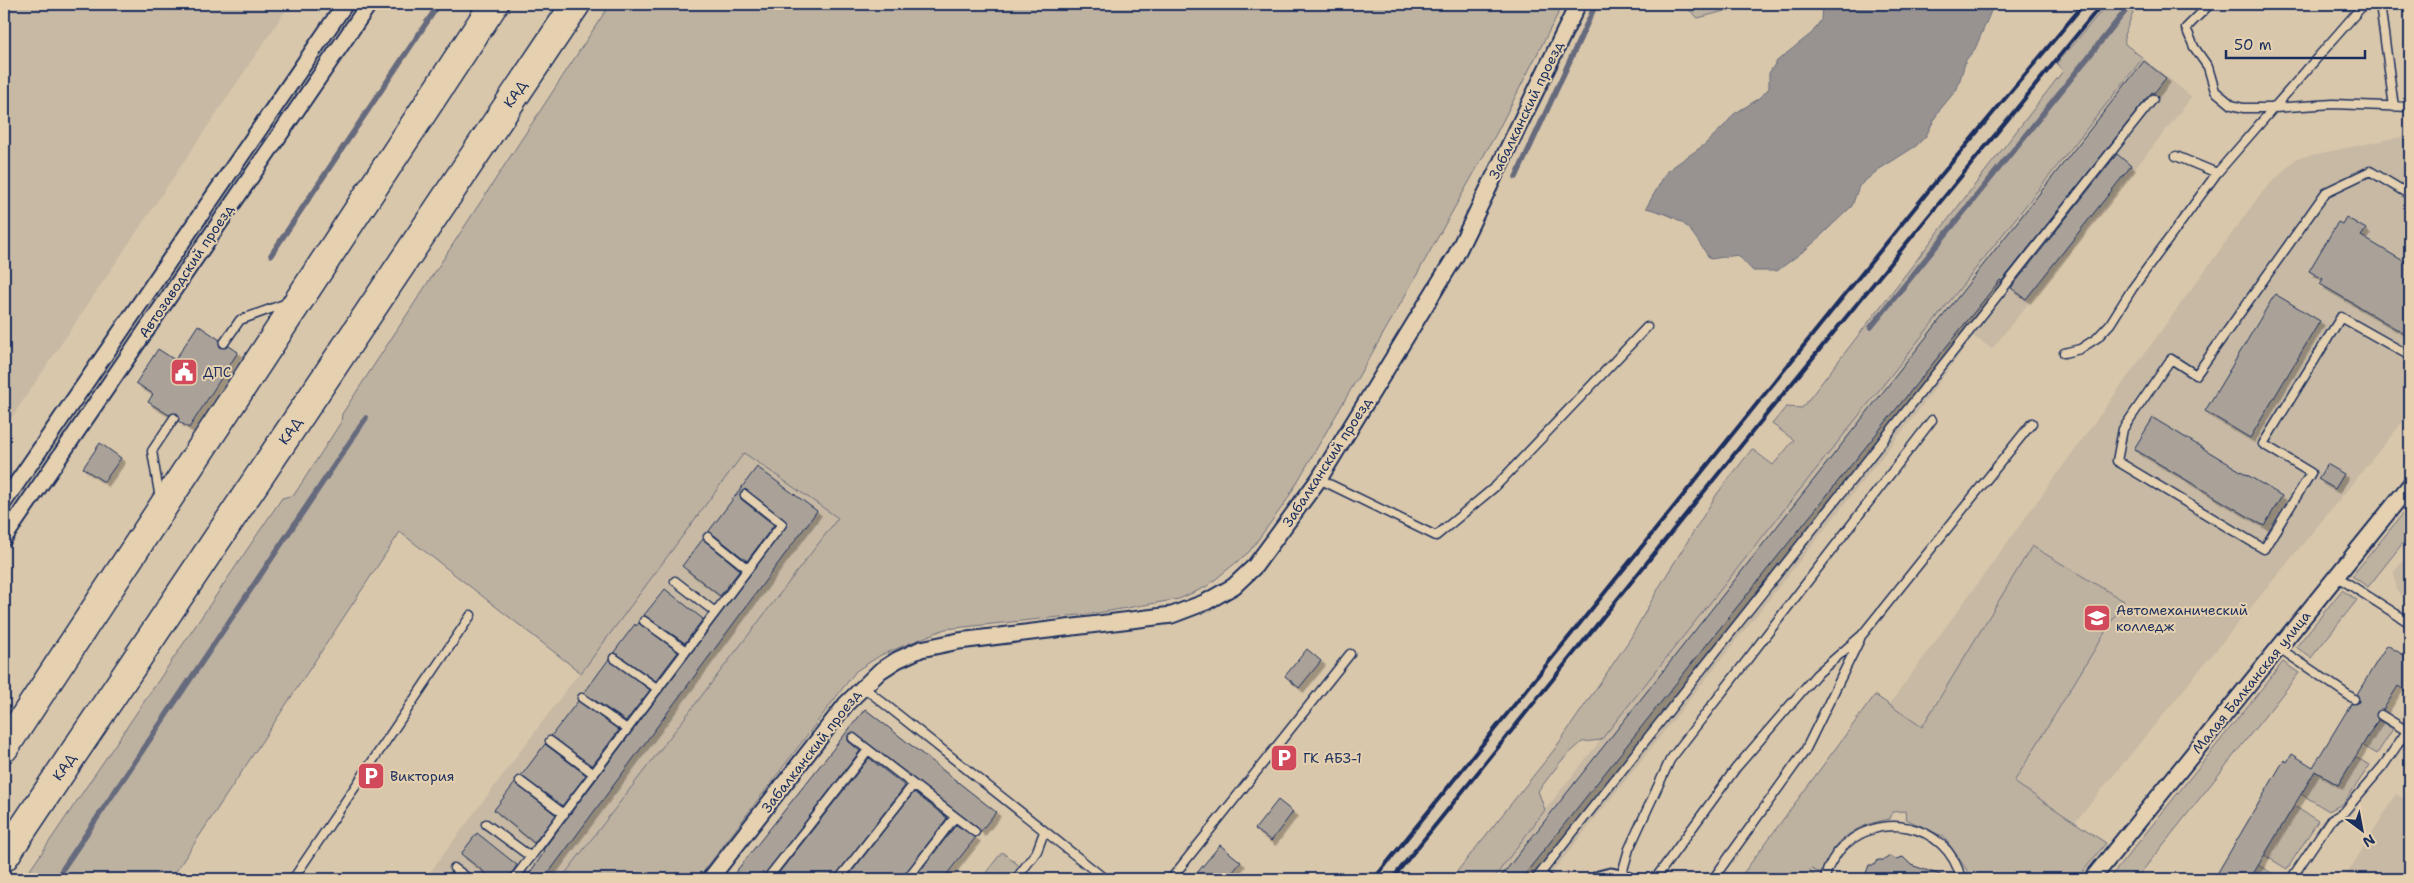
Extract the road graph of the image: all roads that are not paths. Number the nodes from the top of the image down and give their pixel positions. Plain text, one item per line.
1 (345, 4) edge
2 (369, 4) edge
3 (494, 4) edge
4 (576, 4) edge
5 (1578, 4) edge
6 (2210, 4) edge
7 (2364, 4) edge
8 (2380, 4) edge
9 (2153, 99) dead end
10 (2394, 107) junction
11 (2410, 107) edge
12 (2274, 108) junction
13 (2176, 156) dead end
14 (2217, 173) junction
15 (2410, 195) edge
16 (300, 299) junction
17 (1647, 327) dead end
18 (224, 343) dead end
19 (2064, 353) dead end
20 (2410, 356) edge
21 (174, 418) dead end
22 (1932, 420) dead end
23 (2032, 423) dead end
24 (1319, 479) junction
25 (2410, 485) edge
26 (746, 495) dead end
27 (4, 502) edge
28 (162, 508) junction
29 (4, 538) edge
30 (708, 538) dead end
31 (748, 569) junction
32 (2336, 576) junction
33 (675, 581) dead end
34 (715, 612) junction
35 (471, 615) dead end
36 (644, 621) dead end
37 (2410, 623) edge
38 (1862, 635) junction
39 (2279, 648) junction
40 (686, 651) junction
41 (1350, 654) dead end
42 (614, 658) dead end
43 (862, 686) junction
44 (658, 689) junction
45 (582, 698) dead end
46 (2354, 699) dead end
47 (2381, 715) dead end
48 (627, 730) junction
49 (2409, 732) edge
50 (852, 738) dead end
51 (550, 741) dead end
52 (4, 748) edge
53 (868, 750) junction
54 (594, 774) junction
55 (520, 781) dead end
56 (913, 785) junction
57 (564, 814) junction
58 (955, 817) junction
59 (486, 824) dead end
60 (974, 832) dead end
61 (1044, 832) junction
62 (4, 857) edge
63 (531, 857) junction
64 (454, 868) dead end
65 (1538, 876) edge
66 (1624, 878) edge
67 (293, 879) edge
68 (469, 879) edge
69 (514, 879) edge
70 (710, 879) edge
71 (767, 879) edge
72 (839, 879) edge
73 (907, 879) edge
74 (1016, 879) edge
75 (1105, 879) edge
76 (1171, 879) edge
77 (1549, 879) edge
78 (1599, 879) edge
79 (1655, 879) edge
80 (1712, 879) edge
81 (1825, 879) edge
82 (1960, 879) edge
83 (2092, 879) edge
84 (2292, 879) edge

1 - 27 street, Автозаводский проезд
2 - 29 street, Автозаводский проезд
3 - 16 highway
4 - 62 highway, КАД
5 - 24 street, Забалканский проезд
6 - 12 lane
7 - 12 lane
8 - 10 lane
9 - 65 lane
10 - 11 lane
10 - 12 lane
12 - 14 lane
13 - 14 lane
14 - 19 lane
15 - 20 lane
16 - 18 lane
16 - 28 highway
17 - 24 lane
21 - 28 lane
22 - 66 lane
23 - 38 lane
24 - 43 street, Забалканский проезд
25 - 32 street, Малая Балканская улица
26 - 31 lane
28 - 52 highway
30 - 31 lane
31 - 34 lane
32 - 37 lane
32 - 39 street, Малая Балканская улица
33 - 34 lane
34 - 40 lane
35 - 67 lane
36 - 40 lane
38 - 79 lane
38 - 80 lane
39 - 46 lane
39 - 83 street, Малая Балканская улица
40 - 44 lane
41 - 76 lane
42 - 44 lane
43 - 61 lane
43 - 70 street, Забалканский проезд
44 - 48 lane
45 - 48 lane
47 - 49 lane
48 - 54 lane
49 - 84 lane
50 - 53 lane
51 - 54 lane
53 - 56 lane
53 - 71 lane
54 - 57 lane
55 - 57 lane
56 - 58 lane
56 - 72 lane
57 - 63 lane
58 - 60 lane
58 - 73 lane
59 - 63 lane
61 - 74 lane
61 - 75 lane
63 - 69 lane
64 - 68 lane
65 - 77 lane
66 - 78 street
81 - 82 lane

